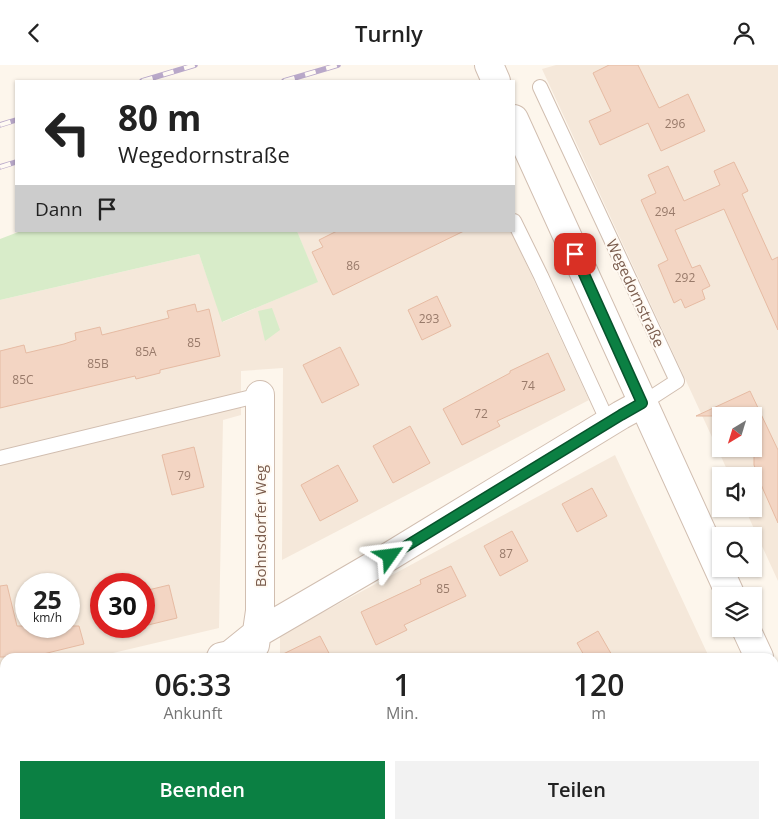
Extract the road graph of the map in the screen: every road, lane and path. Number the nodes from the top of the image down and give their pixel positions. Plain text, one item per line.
1 (489, 65) edge
2 (496, 80) edge
3 (540, 87) dead end
4 (515, 121) edge
5 (515, 223) edge
6 (260, 395) joint
7 (642, 403) junction
8 (608, 422) junction
9 (0, 458) edge
10 (727, 587) edge
11 (750, 637) edge
12 (255, 646) edge
13 (236, 653) edge
14 (757, 653) edge

1 - 2 street
3 - 7 lane, Wegedornstraße
4 - 7 street
5 - 8 lane
6 - 9 lane
6 - 12 street, Bohnsdorfer Weg
7 - 8 street
7 - 10 street
8 - 12 street
11 - 14 street
12 - 13 street

